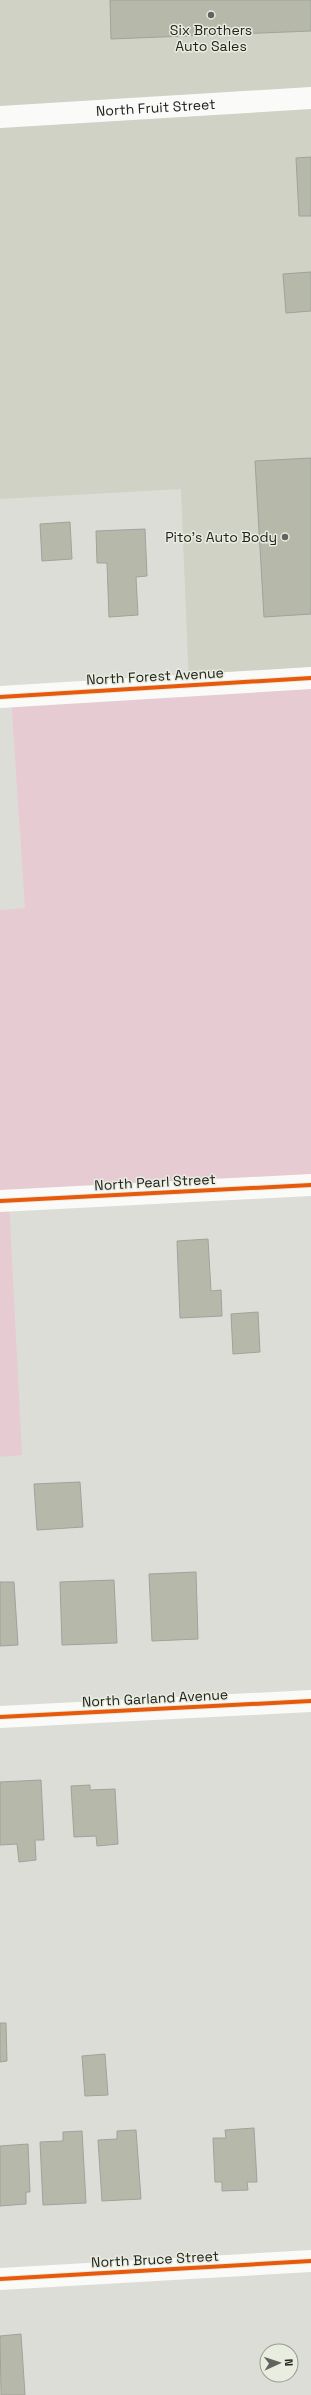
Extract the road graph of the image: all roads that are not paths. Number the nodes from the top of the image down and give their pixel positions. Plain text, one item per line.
1 (311, 98) edge
2 (0, 117) edge
3 (311, 678) edge
4 (0, 697) edge
5 (311, 1185) edge
6 (0, 1201) edge
7 (311, 1701) edge
8 (0, 1717) edge
9 (311, 2261) edge
10 (0, 2279) edge

1 - 2 street, North Fruit Street
3 - 4 street, North Forest Avenue
5 - 6 street, North Pearl Street
7 - 8 street, North Garland Avenue
9 - 10 street, North Bruce Street

